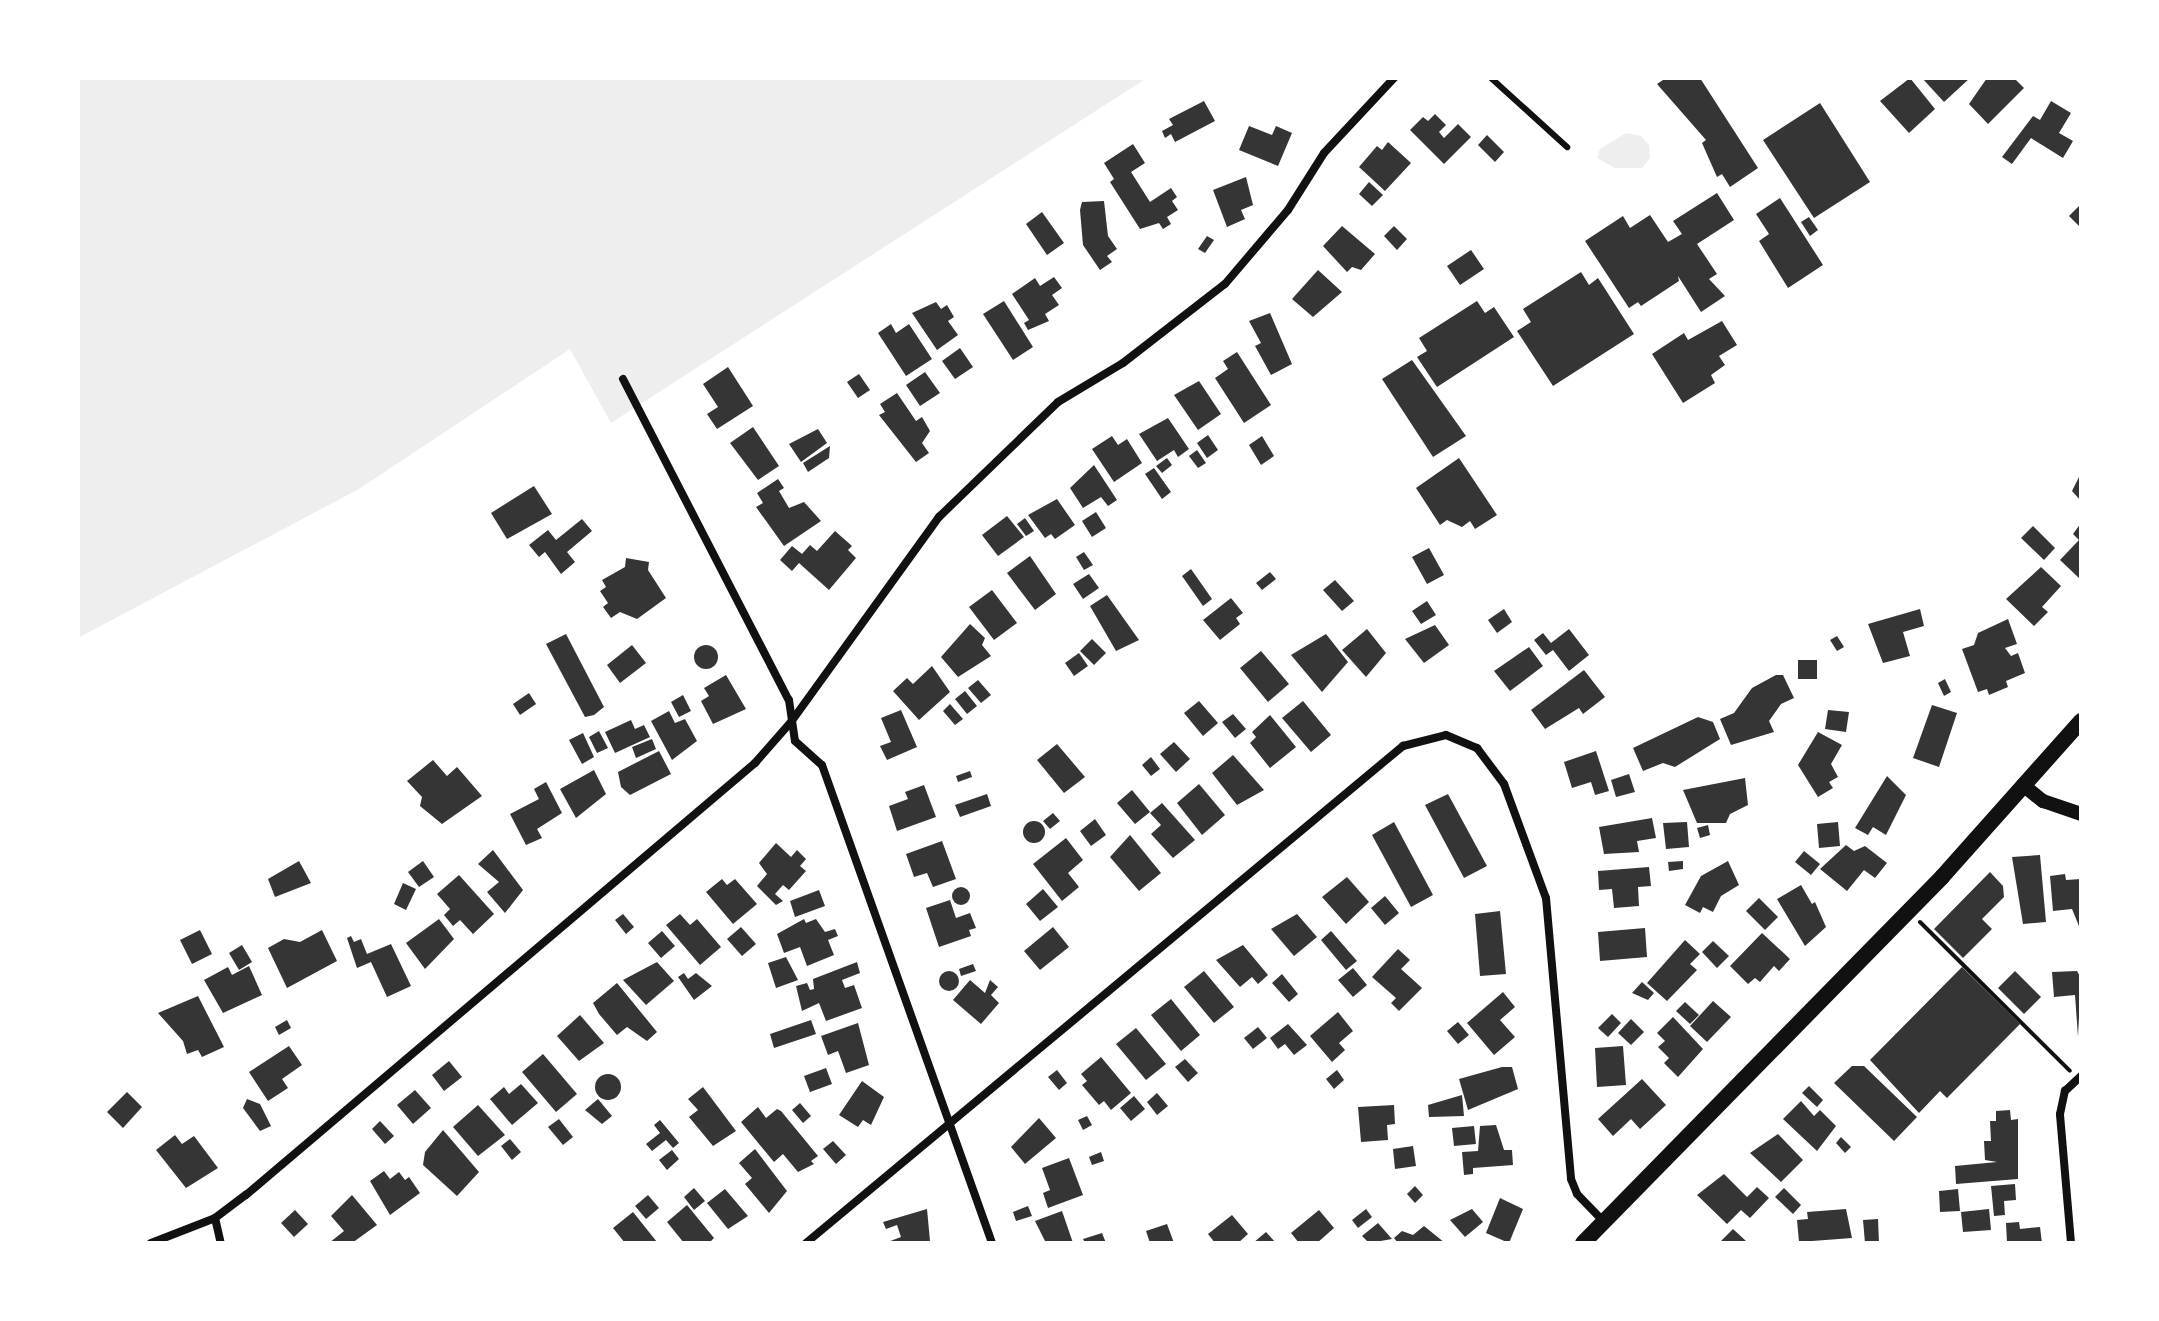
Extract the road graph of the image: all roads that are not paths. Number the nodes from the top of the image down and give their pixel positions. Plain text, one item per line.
1 (1394, 78) edge
2 (1491, 78) edge
3 (1567, 147) dead end
4 (623, 379) dead end
5 (2081, 721) edge
6 (791, 722) junction
7 (2023, 785) junction
8 (2081, 814) edge
9 (2079, 1077) edge
10 (949, 1122) junction
11 (215, 1218) junction
12 (1604, 1222) junction
13 (151, 1243) edge
14 (221, 1243) edge
15 (806, 1243) edge
16 (992, 1243) edge
17 (1583, 1243) edge
18 (2071, 1243) edge

1 - 6 street
2 - 3 lane
4 - 6 street
5 - 7 main road
6 - 10 street
6 - 11 street
7 - 8 street
7 - 12 main road
9 - 18 street
10 - 12 street
10 - 15 street
10 - 16 street
11 - 13 street
11 - 14 street
12 - 17 main road

